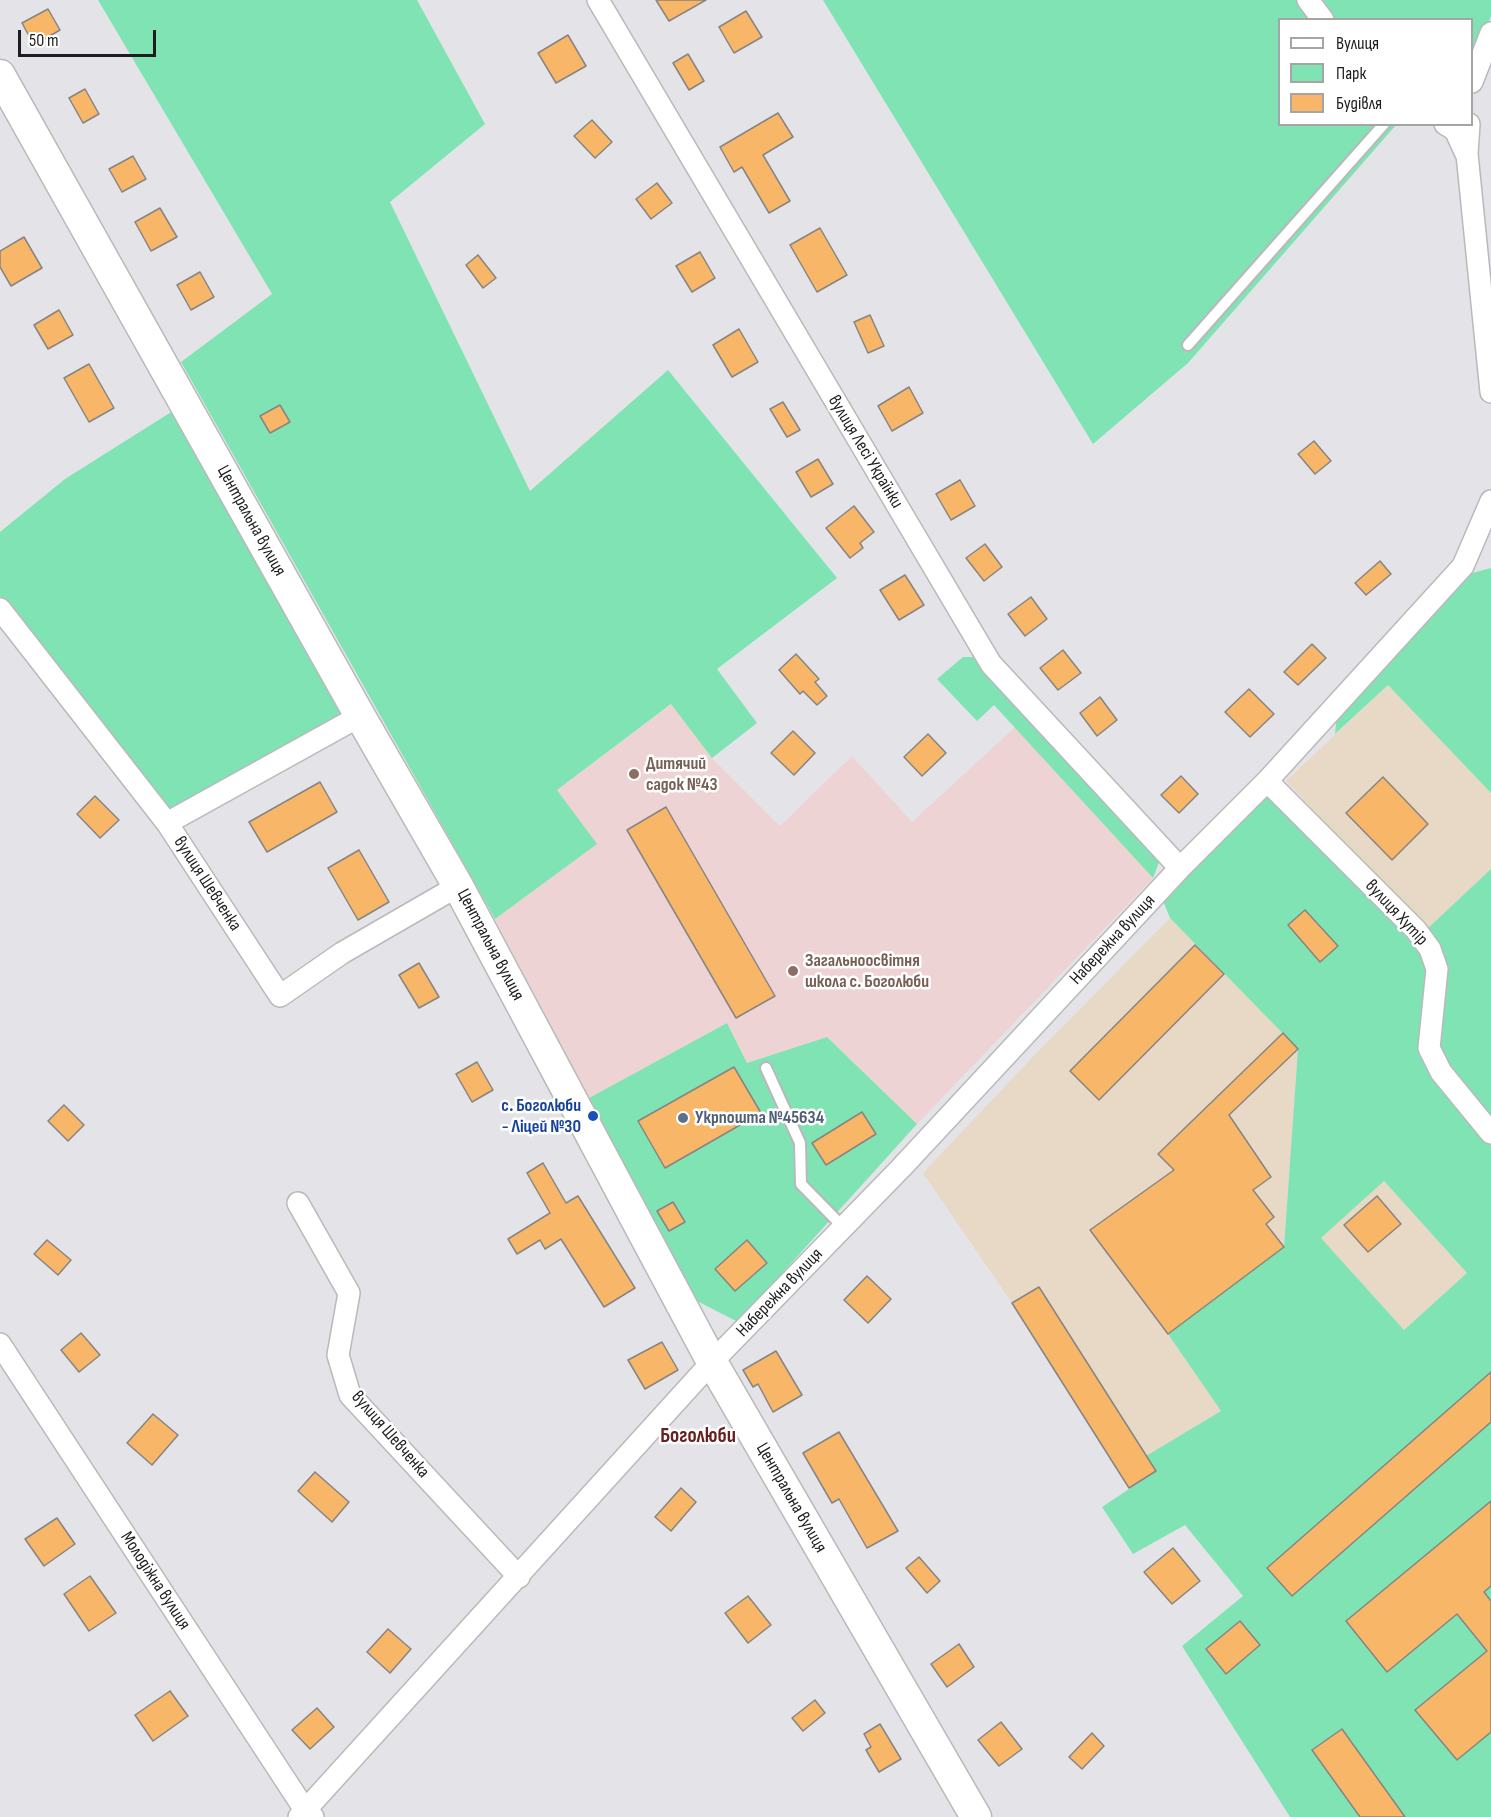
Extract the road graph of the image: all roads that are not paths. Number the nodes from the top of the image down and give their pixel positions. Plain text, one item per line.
1 (598, 0) edge
2 (1308, 0) edge
3 (1322, 18) edge
4 (1491, 33) edge
5 (0, 75) edge
6 (1473, 79) edge
7 (1382, 126) edge
8 (1448, 126) edge
9 (1468, 126) edge
10 (1467, 154) junction
11 (1188, 345) dead end
12 (1491, 392) edge
13 (1491, 501) edge
14 (0, 609) edge
15 (360, 716) junction
16 (1267, 781) junction
17 (167, 823) junction
18 (1180, 868) junction
19 (458, 886) junction
20 (766, 1068) dead end
21 (1491, 1133) edge
22 (298, 1203) dead end
23 (844, 1228) junction
24 (0, 1344) edge
25 (712, 1362) junction
26 (519, 1576) junction
27 (306, 1815) edge
28 (976, 1817) edge

1 - 18 street, вулиця Лесі Українки
2 - 3 street
4 - 6 street
5 - 15 street, Центральна вулиця
7 - 11 lane
8 - 10 street
9 - 10 street
10 - 12 street
13 - 16 street, Набережна вулиця
14 - 17 street, вулиця Шевченка
15 - 17 street
15 - 19 street, Центральна вулиця
16 - 18 street, Набережна вулиця
16 - 21 street, вулиця Хутір
17 - 19 street, вулиця Шевченка
18 - 23 street, Набережна вулиця
19 - 25 street, Центральна вулиця
20 - 23 lane
22 - 26 street, вулиця Шевченка
23 - 25 street, Набережна вулиця
24 - 27 street, Молодіжна вулиця
25 - 26 street
25 - 28 street, Центральна вулиця
26 - 27 street

